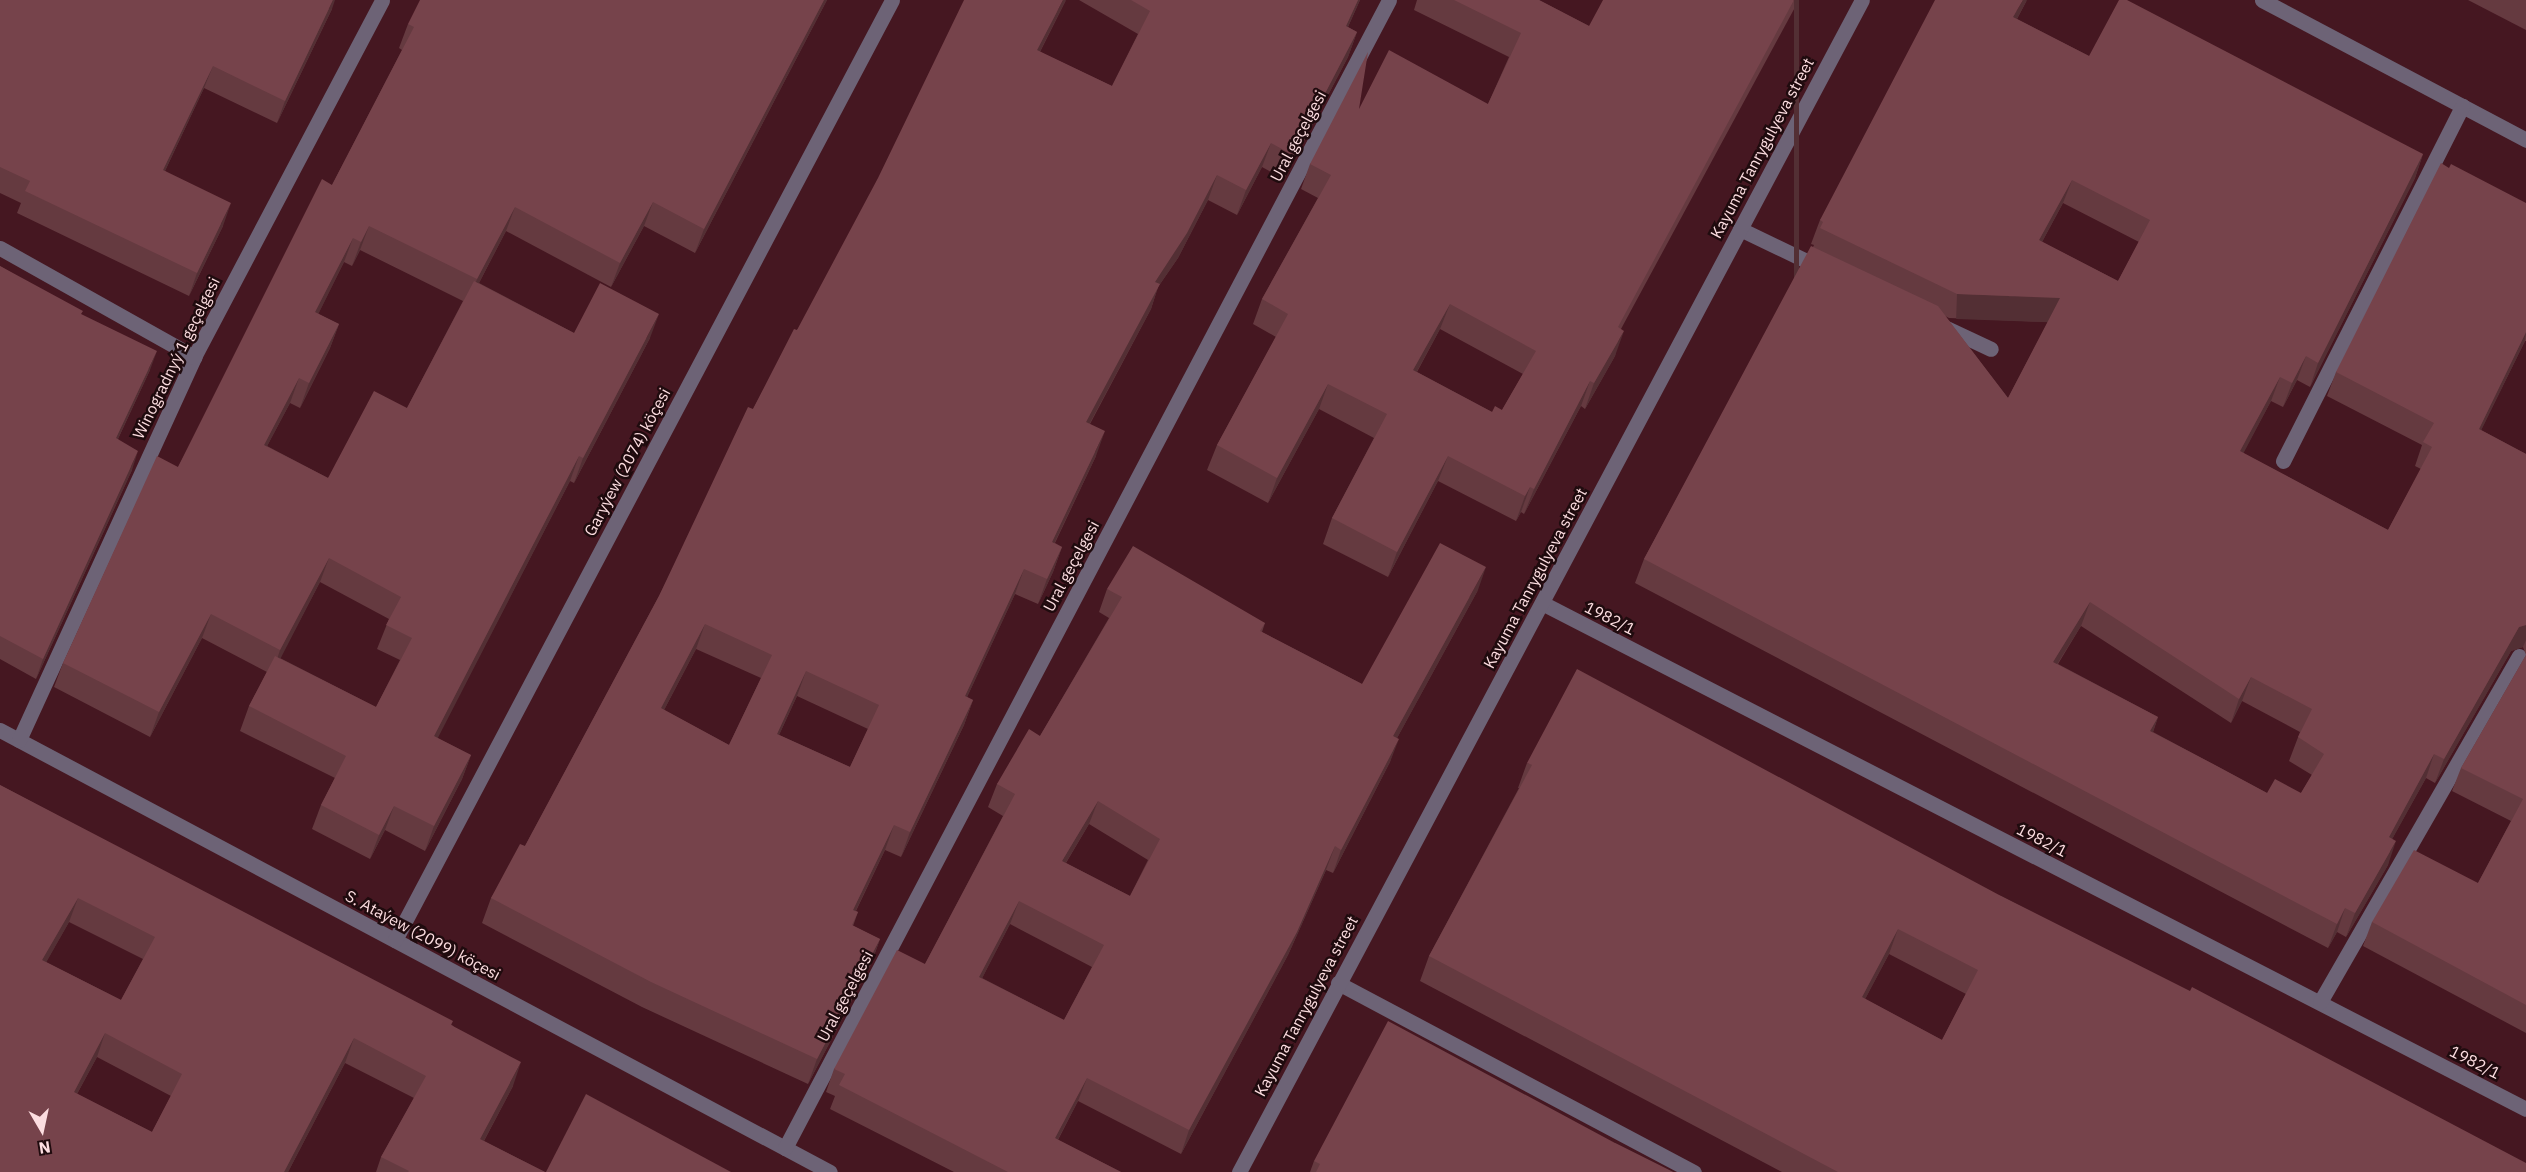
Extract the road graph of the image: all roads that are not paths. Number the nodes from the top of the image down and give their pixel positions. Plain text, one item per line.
1 (382, 0) edge
2 (892, 0) edge
3 (1389, 0) edge
4 (1862, 0) edge
5 (2262, 0) edge
6 (2462, 106) junction
7 (2526, 140) edge
8 (1740, 229) junction
9 (0, 248) edge
10 (1834, 274) edge
11 (1929, 319) edge
12 (1991, 349) dead end
13 (194, 357) junction
14 (2283, 460) dead end
15 (1542, 603) junction
16 (2519, 656) edge
17 (0, 730) edge
18 (18, 740) junction
19 (394, 940) junction
20 (1338, 983) junction
21 (2320, 1002) junction
22 (2526, 1109) edge
23 (785, 1148) junction
24 (830, 1172) edge
25 (1239, 1172) edge
26 (1694, 1172) edge

1 - 13 street, Winogradnyý 1 geçelgesi
2 - 19 street, Garyýew (2074) köçesi
3 - 23 street, Ural geçelgesi
4 - 8 street, Kayuma Tanrygulyeva street
5 - 6 street
6 - 7 street
6 - 14 street
8 - 10 street
8 - 15 street, Kayuma Tanrygulyeva street
9 - 13 street
11 - 12 street
13 - 18 street, Winogradnyý 1 geçelgesi
15 - 20 street, Kayuma Tanrygulyeva street
15 - 21 street, 1982/1
16 - 21 street
17 - 18 street, S. Ataýew (2099) köçesi
18 - 19 street, S. Ataýew (2099) köçesi
19 - 23 street, S. Ataýew (2099) köçesi
20 - 25 street, Kayuma Tanrygulyeva street
20 - 26 street
21 - 22 street, 1982/1
23 - 24 street, S. Ataýew (2099) köçesi

